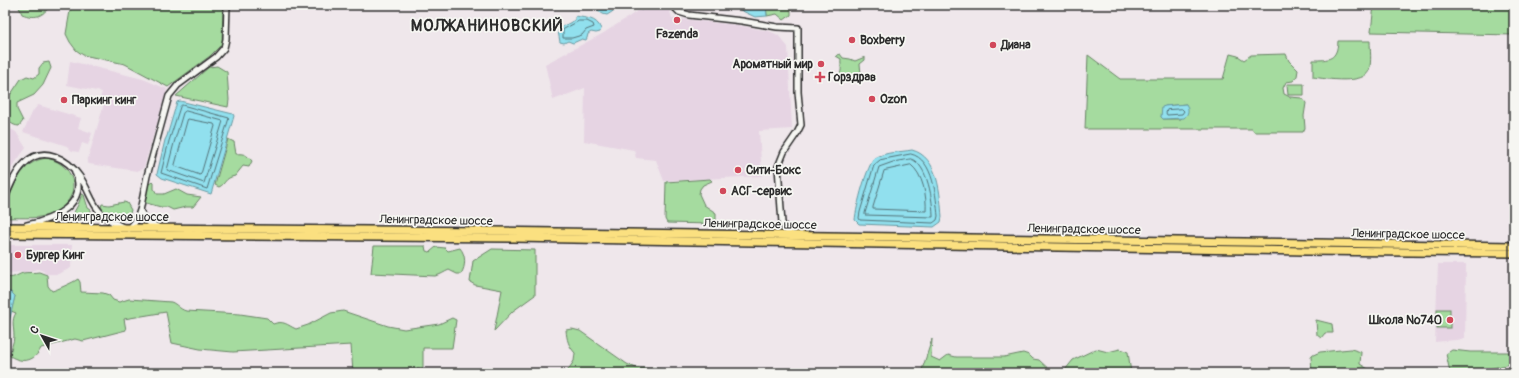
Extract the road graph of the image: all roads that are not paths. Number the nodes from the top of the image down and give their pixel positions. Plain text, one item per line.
1 (227, 5) edge
2 (672, 5) edge
3 (74, 169) junction
4 (5, 198) edge
5 (140, 211) junction
6 (782, 223) junction
7 (8, 227) edge
8 (128, 229) junction
9 (162, 229) junction
10 (5, 234) edge
11 (772, 235) junction
12 (794, 236) junction
13 (1514, 246) edge
14 (1514, 254) edge

1 - 5 street
2 - 6 street
3 - 4 street
3 - 7 street
3 - 8 street
5 - 8 street
5 - 9 street
6 - 11 street
6 - 12 street
7 - 8 highway, Ленинградское шоссе
8 - 9 highway, Ленинградское шоссе
9 - 11 highway, Ленинградское шоссе
10 - 14 highway, Ленинградское шоссе
11 - 12 highway, Ленинградское шоссе
12 - 13 highway, Ленинградское шоссе

